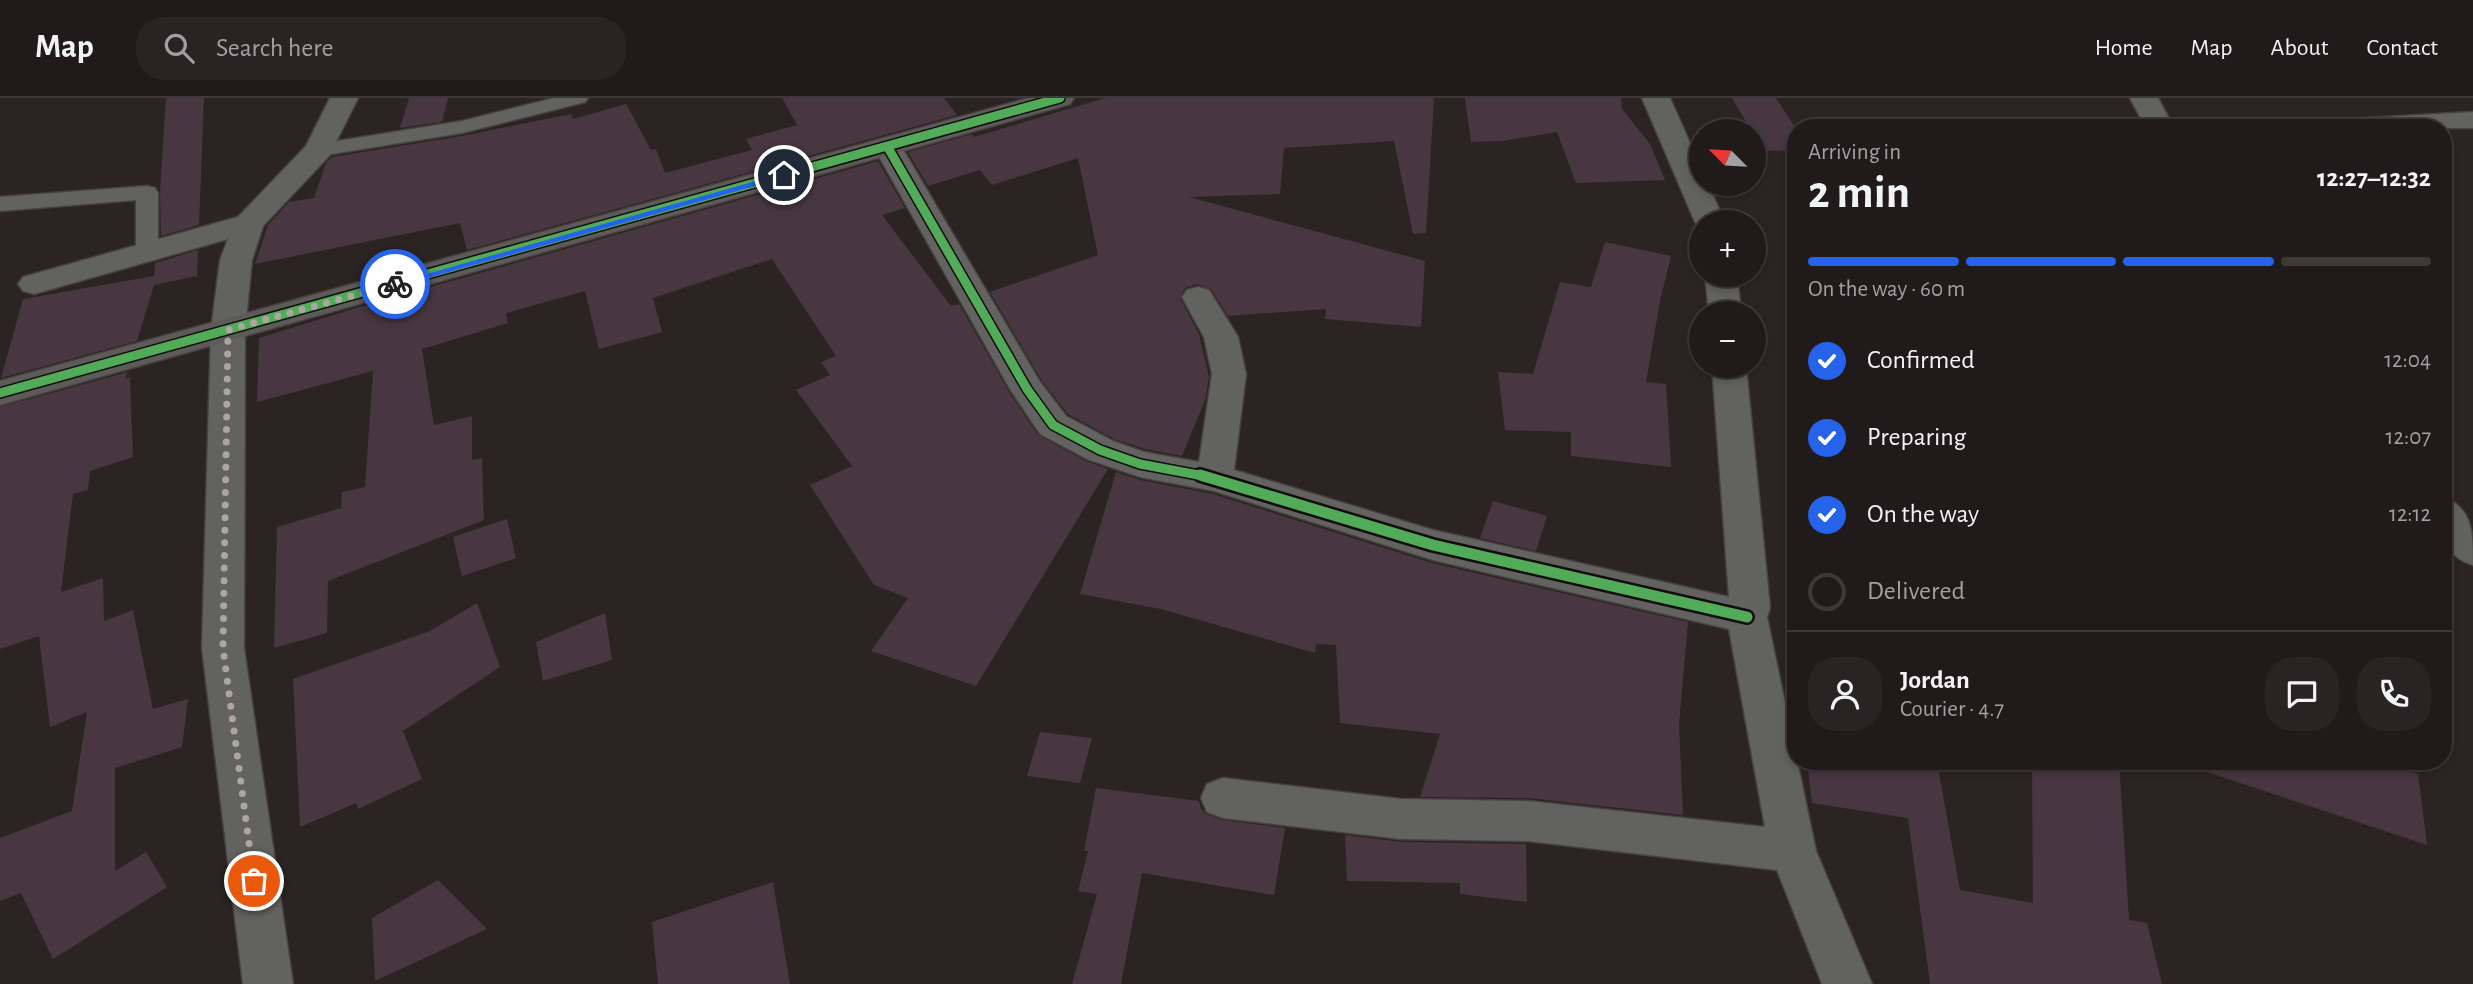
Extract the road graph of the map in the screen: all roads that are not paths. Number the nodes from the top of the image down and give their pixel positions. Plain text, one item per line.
1 (344, 98) edge
2 (578, 98) edge
3 (1059, 98) edge
4 (1656, 98) edge
5 (2144, 98) edge
6 (2155, 119) edge
7 (2473, 120) edge
8 (2452, 121) edge
9 (887, 146) junction
10 (319, 150) junction
11 (0, 204) edge
12 (1705, 210) edge
13 (249, 223) junction
14 (147, 252) junction
15 (34, 284) dead end
16 (1198, 297) dead end
17 (228, 330) junction
18 (1730, 378) edge
19 (0, 393) edge
20 (1215, 478) junction
21 (2452, 522) edge
22 (2473, 550) edge
23 (1747, 617) junction
24 (1223, 798) dead end
25 (1793, 851) junction
26 (268, 984) edge
27 (1847, 984) edge

1 - 10 street
2 - 10 lane
3 - 9 street
4 - 12 street
5 - 6 street
7 - 8 street
9 - 17 street
9 - 20 street
10 - 13 street
11 - 14 lane
13 - 14 street
13 - 17 street
14 - 15 street
16 - 20 street
17 - 19 street
17 - 26 street
18 - 23 street
20 - 23 street
21 - 22 street
23 - 25 street
24 - 25 street
25 - 27 street

